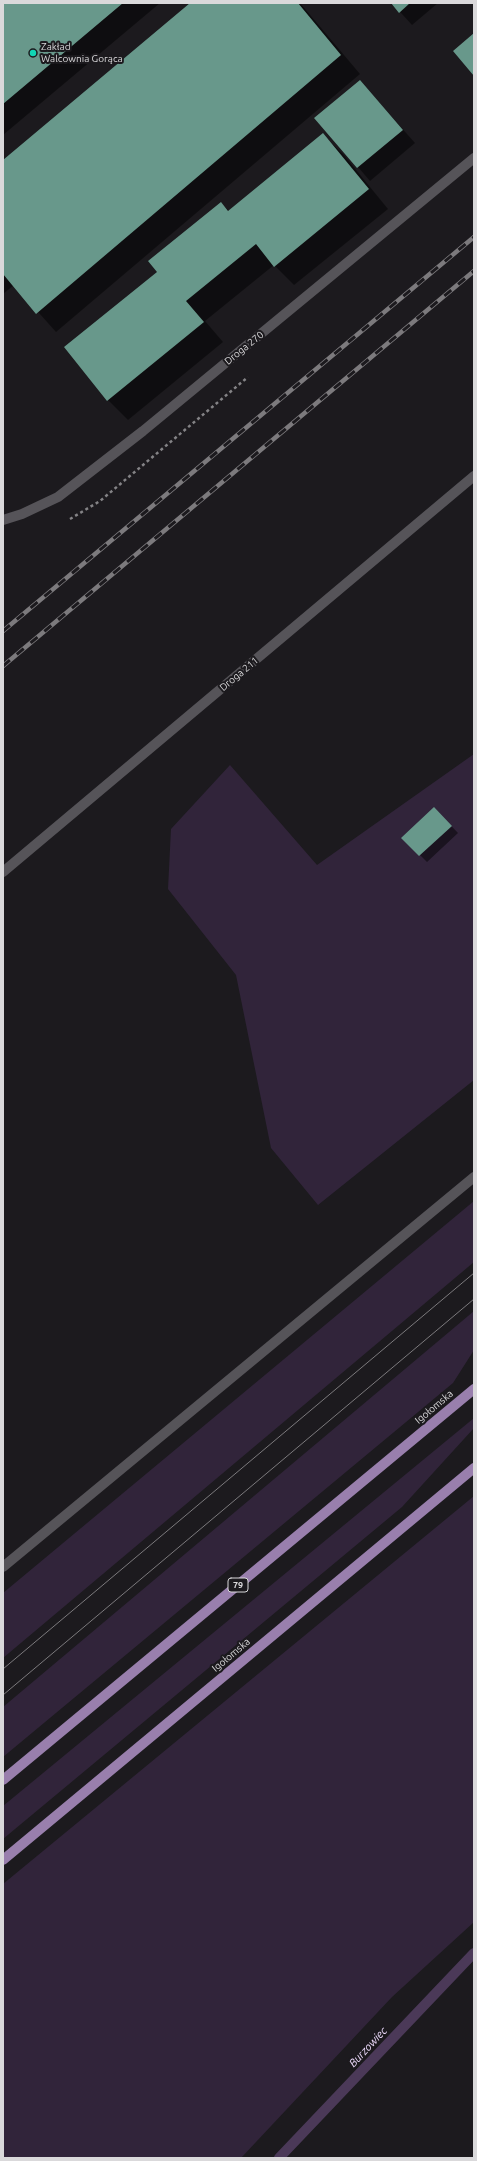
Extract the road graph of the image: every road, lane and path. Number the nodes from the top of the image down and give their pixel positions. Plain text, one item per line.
1 (474, 158) edge
2 (474, 476) edge
3 (3, 520) edge
4 (3, 872) edge
5 (474, 1177) edge
6 (474, 1389) edge
7 (474, 1468) edge
8 (3, 1567) edge
9 (3, 1780) edge
10 (3, 1860) edge

1 - 3 lane, Droga 270
2 - 4 lane, Droga 211
5 - 8 lane
6 - 9 main road, Igołomska / 79
7 - 10 main road, Igołomska

